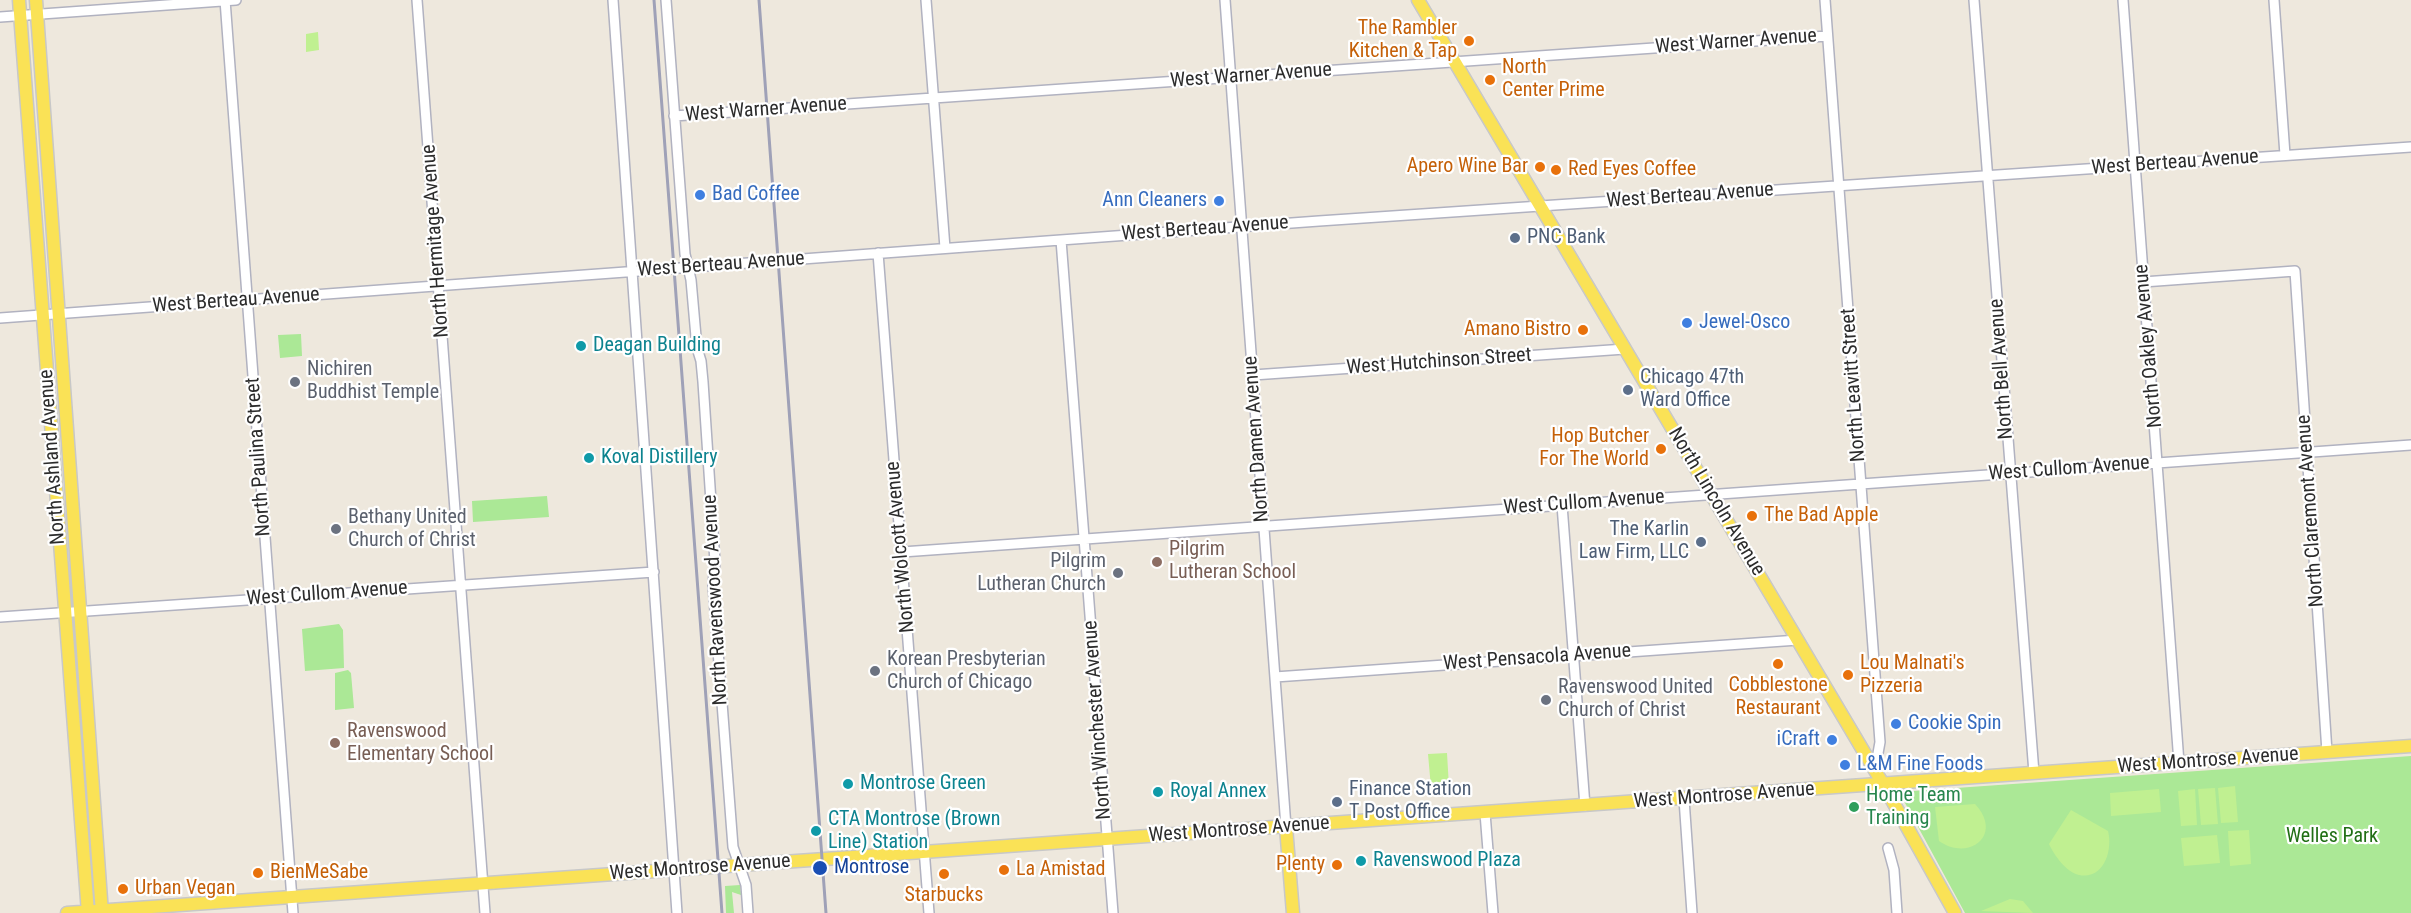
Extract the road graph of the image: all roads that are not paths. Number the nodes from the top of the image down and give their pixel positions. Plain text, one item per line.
1 (19, 0) edge
2 (36, 0) edge
3 (225, 0) edge
4 (236, 0) edge
5 (417, 0) edge
6 (613, 0) edge
7 (666, 0) edge
8 (926, 0) edge
9 (1225, 0) edge
10 (1418, 0) edge
11 (1824, 0) edge
12 (1974, 0) edge
13 (2123, 0) edge
14 (2274, 0) edge
15 (37, 15) junction
16 (20, 16) junction
17 (0, 17) edge
18 (1827, 36) junction
19 (1454, 62) junction
20 (1230, 78) junction
21 (933, 98) junction
22 (674, 116) junction
23 (2411, 147) edge
24 (2285, 155) junction
25 (2135, 165) junction
26 (1988, 176) junction
27 (1839, 186) junction
28 (1540, 206) junction
29 (1241, 226) junction
30 (1061, 240) junction
31 (945, 248) junction
32 (878, 253) junction
33 (688, 267) junction
34 (631, 271) junction
35 (2143, 282) junction
36 (439, 286) junction
37 (247, 300) junction
38 (59, 314) junction
39 (43, 315) junction
40 (0, 318) edge
41 (1625, 349) junction
42 (1252, 375) junction
43 (2411, 445) edge
44 (2307, 452) junction
45 (2158, 463) junction
46 (2010, 473) junction
47 (1862, 484) junction
48 (1711, 495) junction
49 (1562, 504) junction
50 (1264, 528) junction
51 (1084, 540) junction
52 (902, 552) junction
53 (654, 572) junction
54 (462, 585) junction
55 (269, 598) junction
56 (82, 611) junction
57 (65, 612) junction
58 (0, 617) edge
59 (1798, 640) junction
60 (1573, 656) junction
61 (1275, 677) junction
62 (2411, 746) edge
63 (2327, 752) junction
64 (2179, 763) junction
65 (1875, 770) junction
66 (2034, 774) junction
67 (1883, 784) junction
68 (1684, 799) junction
69 (1585, 806) junction
70 (1485, 813) junction
71 (1286, 827) junction
72 (1107, 839) junction
73 (1888, 848) dead end
74 (925, 852) junction
75 (741, 865) junction
76 (674, 870) junction
77 (483, 883) junction
78 (291, 897) junction
79 (88, 912) edge
80 (102, 912) edge
81 (67, 913) edge
82 (292, 913) edge
83 (485, 913) edge
84 (677, 913) edge
85 (748, 913) edge
86 (929, 913) edge
87 (1113, 913) edge
88 (1293, 913) edge
89 (1493, 913) edge
90 (1692, 913) edge
91 (1897, 913) edge
92 (1955, 913) edge

1 - 16 main road, North Ashland Avenue
2 - 15 main road, North Ashland Avenue
3 - 4 street
3 - 15 street
3 - 37 street, North Paulina Street
5 - 36 street, North Hermitage Avenue
6 - 34 street
7 - 22 street, North Ravenswood Avenue
8 - 21 street
9 - 20 street, North Damen Avenue
10 - 19 main road, North Lincoln Avenue
11 - 18 street, North Leavitt Street
12 - 26 street, North Bell Avenue
13 - 25 street, North Oakley Avenue
14 - 24 street
15 - 16 street
15 - 38 main road, North Ashland Avenue
16 - 17 street
16 - 39 main road, North Ashland Avenue
18 - 19 street, West Warner Avenue
18 - 27 street, North Leavitt Street
19 - 20 street, West Warner Avenue
19 - 28 main road, North Lincoln Avenue
20 - 21 street, West Warner Avenue
20 - 29 street, North Damen Avenue
21 - 22 street, West Warner Avenue
21 - 31 street
22 - 33 street, North Ravenswood Avenue
23 - 24 street, West Berteau Avenue
24 - 25 street, West Berteau Avenue
25 - 26 street, West Berteau Avenue
25 - 35 street, North Oakley Avenue
26 - 27 street, West Berteau Avenue
26 - 46 street, North Bell Avenue
27 - 28 street, West Berteau Avenue
27 - 47 street, North Leavitt Street
28 - 29 street, West Berteau Avenue
28 - 41 main road, North Lincoln Avenue
29 - 30 street, West Berteau Avenue
29 - 42 street, North Damen Avenue
30 - 31 street, West Berteau Avenue
30 - 51 street, North Winchester Avenue
31 - 32 street, West Berteau Avenue
32 - 33 street, West Berteau Avenue
32 - 52 street, North Wolcott Avenue
33 - 34 street, West Berteau Avenue
33 - 75 street, North Ravenswood Avenue
34 - 36 street, West Berteau Avenue
34 - 53 street
35 - 44 street, North Claremont Avenue
35 - 45 street, North Oakley Avenue
36 - 37 street, West Berteau Avenue
36 - 54 street, North Hermitage Avenue
37 - 38 street, West Berteau Avenue
37 - 55 street, North Paulina Street
38 - 39 street, West Berteau Avenue
38 - 56 main road, North Ashland Avenue
39 - 40 street, West Berteau Avenue
39 - 57 main road, North Ashland Avenue
41 - 42 street, West Hutchinson Street
41 - 48 main road, North Lincoln Avenue
42 - 50 street, North Damen Avenue
43 - 44 street, West Cullom Avenue
44 - 45 street, West Cullom Avenue
44 - 63 street, North Claremont Avenue
45 - 46 street, West Cullom Avenue
45 - 64 street, North Oakley Avenue
46 - 47 street, West Cullom Avenue
46 - 66 street, North Bell Avenue
47 - 48 street, West Cullom Avenue
47 - 65 street, North Leavitt Street
48 - 49 street, West Cullom Avenue
48 - 59 main road, North Lincoln Avenue
49 - 50 street, West Cullom Avenue
49 - 60 street
50 - 51 street, West Cullom Avenue
50 - 61 street, North Damen Avenue
51 - 52 street, West Cullom Avenue
51 - 72 street, North Winchester Avenue
52 - 74 street, North Wolcott Avenue
53 - 54 street, West Cullom Avenue
53 - 76 street
54 - 55 street, West Cullom Avenue
54 - 77 street, North Hermitage Avenue
55 - 56 street, West Cullom Avenue
55 - 78 street, North Paulina Street
56 - 57 street, West Cullom Avenue
56 - 80 main road, North Ashland Avenue
57 - 58 street, West Cullom Avenue
57 - 79 main road, North Ashland Avenue
59 - 60 street, West Pensacola Avenue
59 - 65 main road, North Lincoln Avenue
60 - 61 street, West Pensacola Avenue
60 - 69 street
61 - 71 street, North Damen Avenue
62 - 63 main road, West Montrose Avenue
63 - 64 main road, West Montrose Avenue
64 - 66 main road, West Montrose Avenue
65 - 67 main road, North Lincoln Avenue
66 - 67 main road, West Montrose Avenue
67 - 68 main road, West Montrose Avenue
67 - 92 main road, North Lincoln Avenue
68 - 69 main road, West Montrose Avenue
68 - 90 street
69 - 70 main road, West Montrose Avenue
70 - 71 main road, West Montrose Avenue
70 - 89 street
71 - 72 main road, West Montrose Avenue
71 - 88 main road, North Damen Avenue
72 - 74 main road, West Montrose Avenue
72 - 87 street, North Winchester Avenue
73 - 91 street
74 - 75 main road, West Montrose Avenue
74 - 86 street, North Wolcott Avenue
75 - 76 main road, West Montrose Avenue
75 - 85 street, North Ravenswood Avenue
76 - 77 main road, West Montrose Avenue
76 - 84 street
77 - 78 main road, West Montrose Avenue
77 - 83 street, North Hermitage Avenue
78 - 80 main road, West Montrose Avenue
78 - 82 street, North Paulina Street
79 - 80 main road, West Montrose Avenue
79 - 81 main road, West Montrose Avenue

